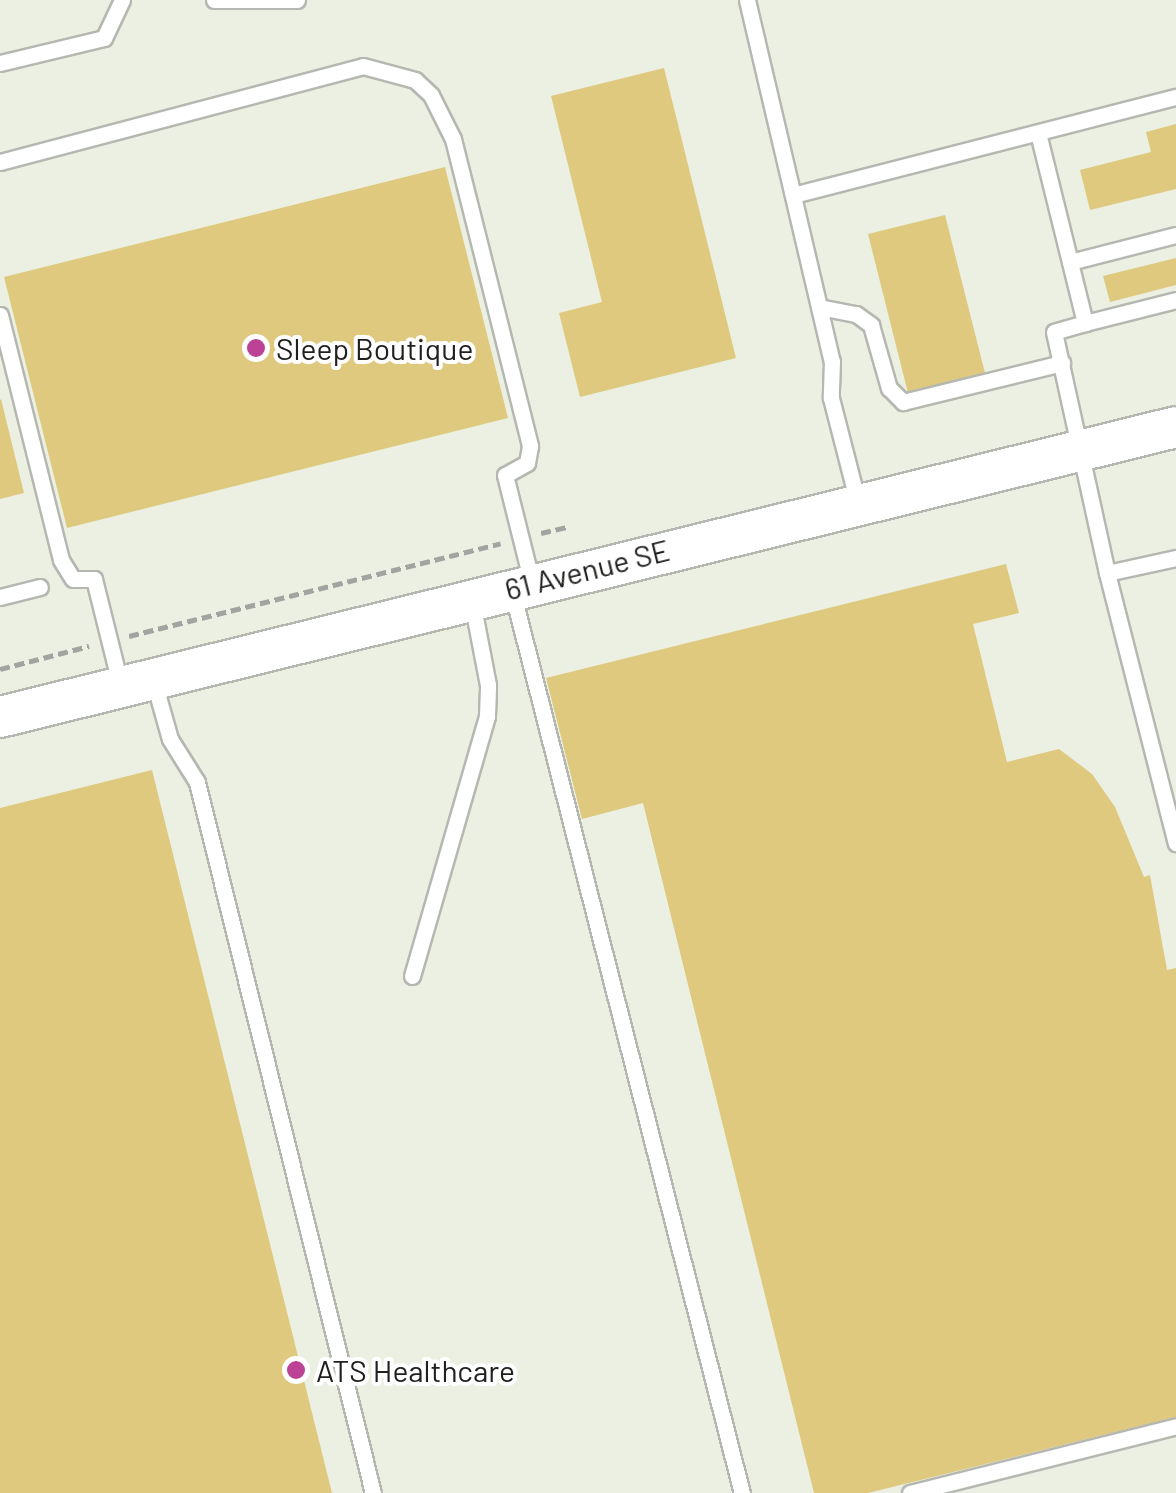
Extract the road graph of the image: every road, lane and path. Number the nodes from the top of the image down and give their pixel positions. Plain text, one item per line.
1 (122, 0) edge
2 (214, 0) edge
3 (297, 0) edge
4 (747, 0) edge
5 (0, 63) edge
6 (1176, 97) edge
7 (1038, 133) junction
8 (0, 162) edge
9 (793, 196) junction
10 (1176, 235) edge
11 (1070, 262) junction
12 (1176, 300) edge
13 (820, 306) junction
14 (0, 315) edge
15 (1086, 323) junction
16 (1062, 363) junction
17 (1176, 427) edge
18 (1079, 451) junction
19 (858, 504) junction
20 (567, 527) dead end
21 (521, 538) junction
22 (1176, 558) edge
23 (1107, 572) junction
24 (522, 585) junction
25 (40, 587) dead end
26 (0, 597) edge
27 (471, 598) junction
28 (110, 641) junction
29 (0, 669) edge
30 (137, 683) junction
31 (0, 717) edge
32 (1176, 842) edge
33 (412, 976) dead end
34 (1176, 1426) edge
35 (373, 1493) edge
36 (742, 1493) edge
37 (910, 1493) edge

1 - 5 lane
2 - 3 lane
4 - 9 lane
6 - 7 lane
7 - 9 lane
7 - 11 lane
8 - 21 lane
9 - 13 lane
10 - 11 lane
11 - 15 lane
12 - 15 lane
13 - 16 lane
13 - 19 lane
14 - 28 lane
15 - 16 lane
16 - 18 lane
17 - 18 street, 61 Avenue SE
18 - 19 street, 61 Avenue SE
18 - 23 lane
19 - 24 street, 61 Avenue SE
20 - 21 path
21 - 24 lane
21 - 28 path
22 - 23 lane
23 - 32 lane
24 - 27 street, 61 Avenue SE
24 - 36 lane
25 - 26 lane
27 - 30 street, 61 Avenue SE
27 - 33 lane
28 - 29 path
28 - 30 lane
30 - 31 street, 61 Avenue SE
30 - 35 lane
34 - 37 lane

